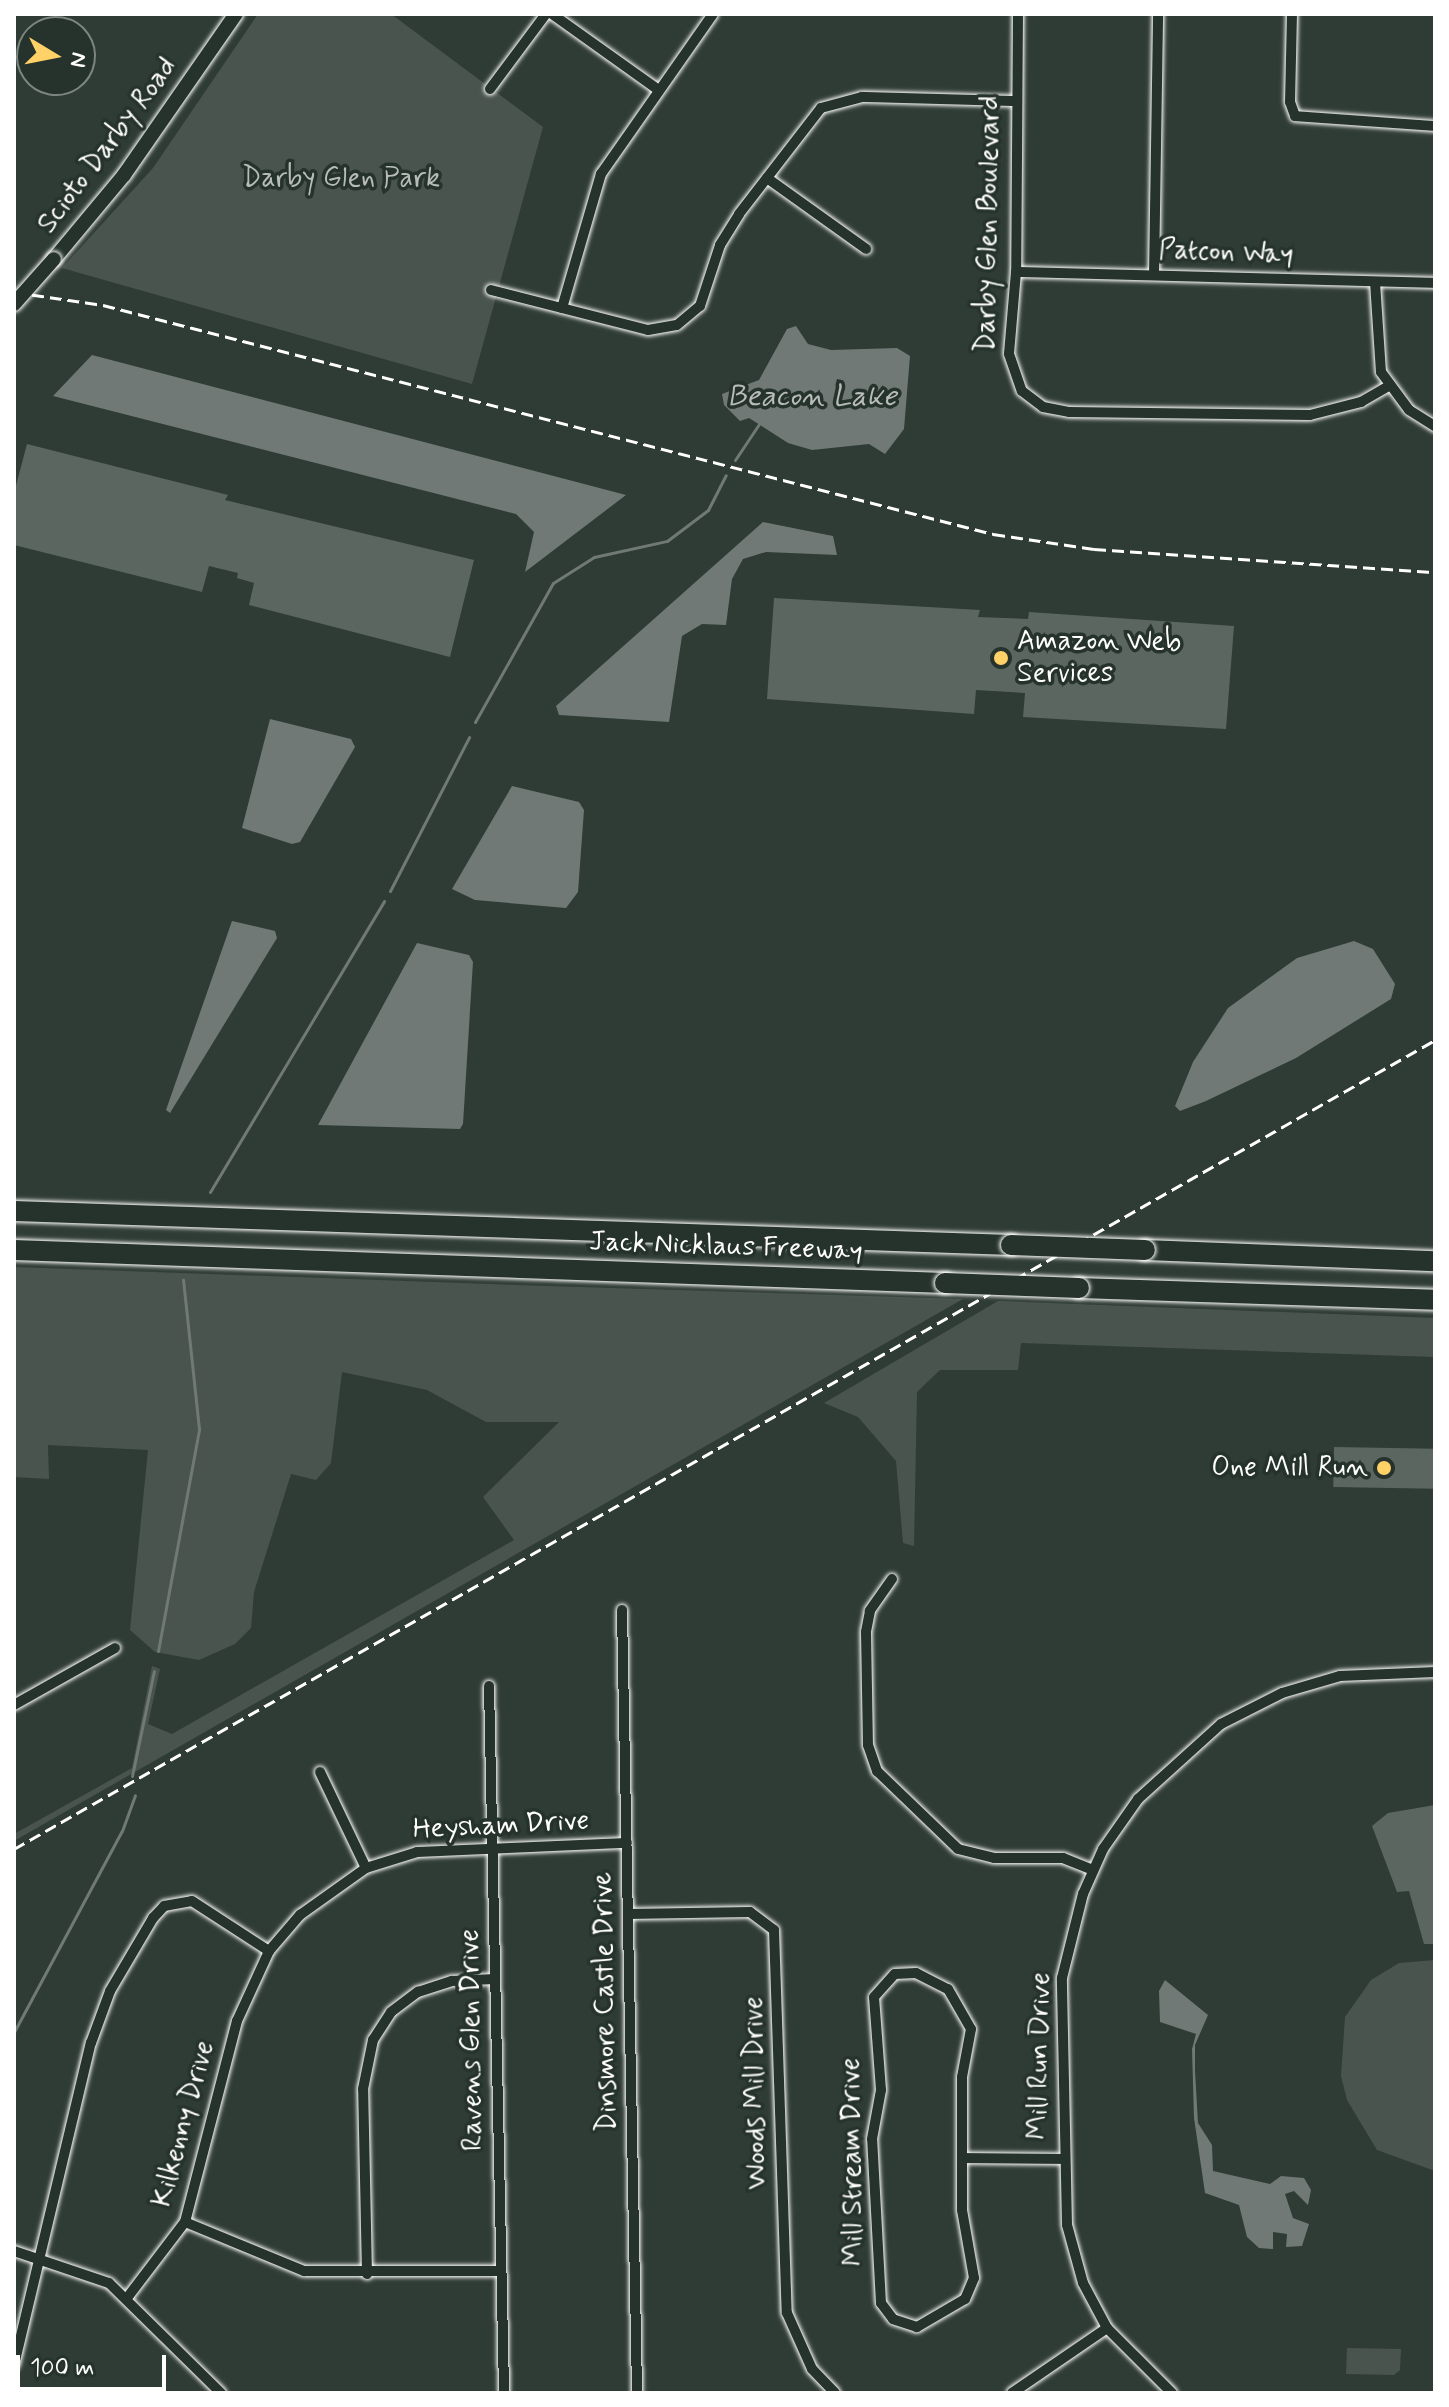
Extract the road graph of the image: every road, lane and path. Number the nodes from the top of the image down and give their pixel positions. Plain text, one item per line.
1 (236, 14) edge
2 (549, 14) edge
3 (713, 14) edge
4 (1018, 14) edge
5 (1158, 14) edge
6 (1292, 14) edge
7 (490, 89) dead end
8 (657, 89) junction
9 (1016, 101) junction
10 (1435, 126) edge
11 (767, 178) junction
12 (866, 249) dead end
13 (1016, 272) junction
14 (1154, 275) junction
15 (1375, 282) junction
16 (1435, 283) edge
17 (491, 290) dead end
18 (14, 304) edge
19 (562, 308) junction
20 (1387, 387) junction
21 (1435, 426) edge
22 (14, 1211) edge
23 (14, 1250) edge
24 (1435, 1261) edge
25 (1435, 1300) edge
26 (892, 1579) dead end
27 (622, 1610) dead end
28 (115, 1648) dead end
29 (1435, 1672) edge
30 (489, 1686) dead end
31 (14, 1705) edge
32 (320, 1772) dead end
33 (627, 1843) junction
34 (493, 1845) junction
35 (366, 1868) junction
36 (1093, 1870) junction
37 (628, 1914) junction
38 (269, 1951) junction
39 (495, 1979) junction
40 (964, 2158) junction
41 (1062, 2159) junction
42 (185, 2222) junction
43 (14, 2251) edge
44 (40, 2257) junction
45 (501, 2271) junction
46 (367, 2274) junction
47 (127, 2298) junction
48 (1107, 2328) junction
49 (14, 2365) edge
50 (206, 2389) edge
51 (221, 2393) edge
52 (504, 2393) edge
53 (637, 2393) edge
54 (835, 2393) edge
55 (1012, 2393) edge
56 (1172, 2393) edge

1 - 18 main road, Scioto Darby Road, bridge
2 - 7 street
2 - 8 street
3 - 8 street
4 - 9 street, Darby Glen Boulevard
5 - 14 street
6 - 10 street
8 - 19 street
9 - 11 street
9 - 13 street, Darby Glen Boulevard
11 - 12 street
11 - 19 street
13 - 14 street, Patcon Way
13 - 20 street, Darby Glen Boulevard
14 - 15 street, Patcon Way
15 - 16 street, Patcon Way
15 - 20 street
17 - 19 street
20 - 21 street
22 - 24 highway, Jack Nicklaus Freeway, bridge
23 - 25 highway, Jack Nicklaus Freeway, bridge
26 - 36 street
27 - 33 street, Dinsmore Castle Drive
28 - 31 street
29 - 36 street, Mill Run Drive
30 - 34 street, Ravens Glen Drive
32 - 35 street
33 - 34 street, Heysham Drive
33 - 37 street, Dinsmore Castle Drive
34 - 35 street, Heysham Drive
34 - 39 street, Ravens Glen Drive
35 - 38 street, Heysham Drive
36 - 41 street, Mill Run Drive
37 - 53 street, Dinsmore Castle Drive
37 - 54 street, Woods Mill Drive
38 - 42 street, Kilkenny Drive
38 - 44 street
39 - 45 street, Ravens Glen Drive
39 - 46 street
40 - 40 street, Mill Stream Drive
40 - 41 street
41 - 48 street, Mill Run Drive
42 - 46 street
42 - 47 street, Kilkenny Drive
43 - 44 street
44 - 47 street
44 - 49 street
45 - 46 street
45 - 52 street, Ravens Glen Drive
47 - 50 street
48 - 55 street
48 - 56 street, Mill Run Drive
50 - 51 street

